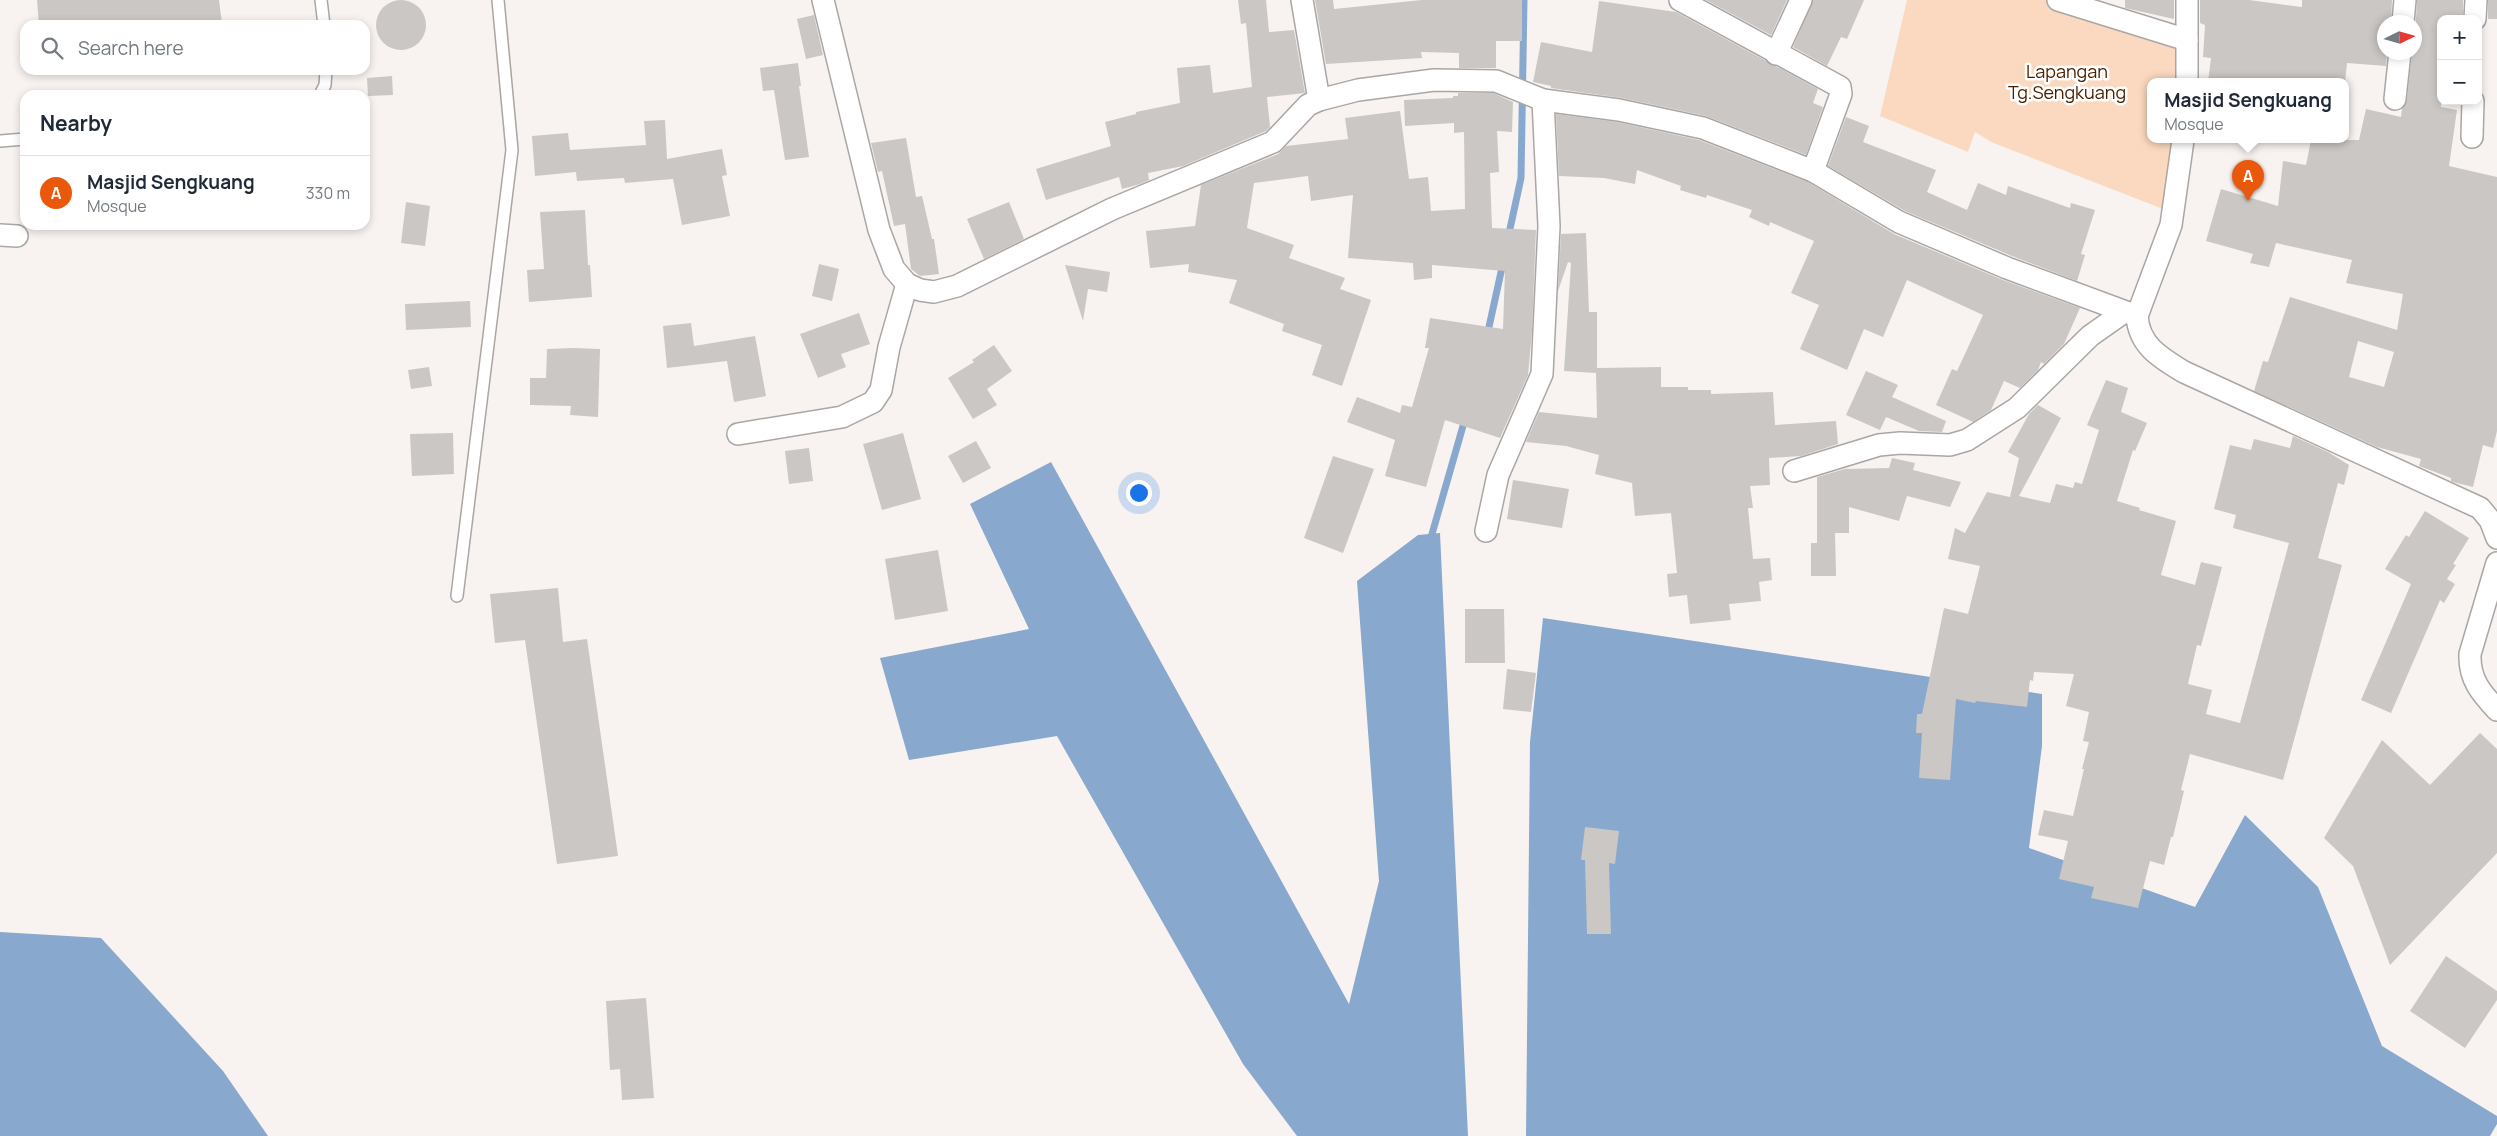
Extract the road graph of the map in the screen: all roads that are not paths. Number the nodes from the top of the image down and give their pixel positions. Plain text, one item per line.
1 (322, 0) edge
2 (498, 0) edge
3 (823, 0) edge
4 (1302, 0) edge
5 (1680, 0) edge
6 (1801, 0) edge
7 (2058, 0) edge
8 (2187, 0) edge
9 (2405, 0) edge
10 (2476, 0) edge
11 (2404, 15) edge
12 (2475, 15) edge
13 (324, 20) edge
14 (2187, 40) junction
15 (1776, 54) junction
16 (2399, 60) edge
17 (326, 75) edge
18 (2187, 78) edge
19 (322, 90) edge
20 (1536, 97) junction
21 (2395, 99) dead end
22 (1319, 100) junction
23 (2473, 105) edge
24 (2472, 137) dead end
25 (20, 140) edge
26 (0, 142) edge
27 (2184, 143) edge
28 (1813, 171) junction
29 (907, 284) junction
30 (2131, 314) junction
31 (738, 434) dead end
32 (1794, 471) dead end
33 (1486, 531) dead end
34 (2497, 538) edge
35 (2497, 563) edge
36 (457, 596) dead end
37 (2497, 710) edge

1 - 13 lane
2 - 36 lane
3 - 29 street
4 - 22 street
5 - 15 street
6 - 15 street
7 - 14 street
8 - 14 street
9 - 11 street
10 - 12 street
14 - 18 street
15 - 28 street
16 - 21 street
17 - 19 lane
20 - 22 street
20 - 28 street
20 - 33 street
22 - 29 street
23 - 24 street
25 - 26 lane
27 - 30 street
28 - 30 street
29 - 31 street
30 - 32 street
30 - 34 street
35 - 37 street

